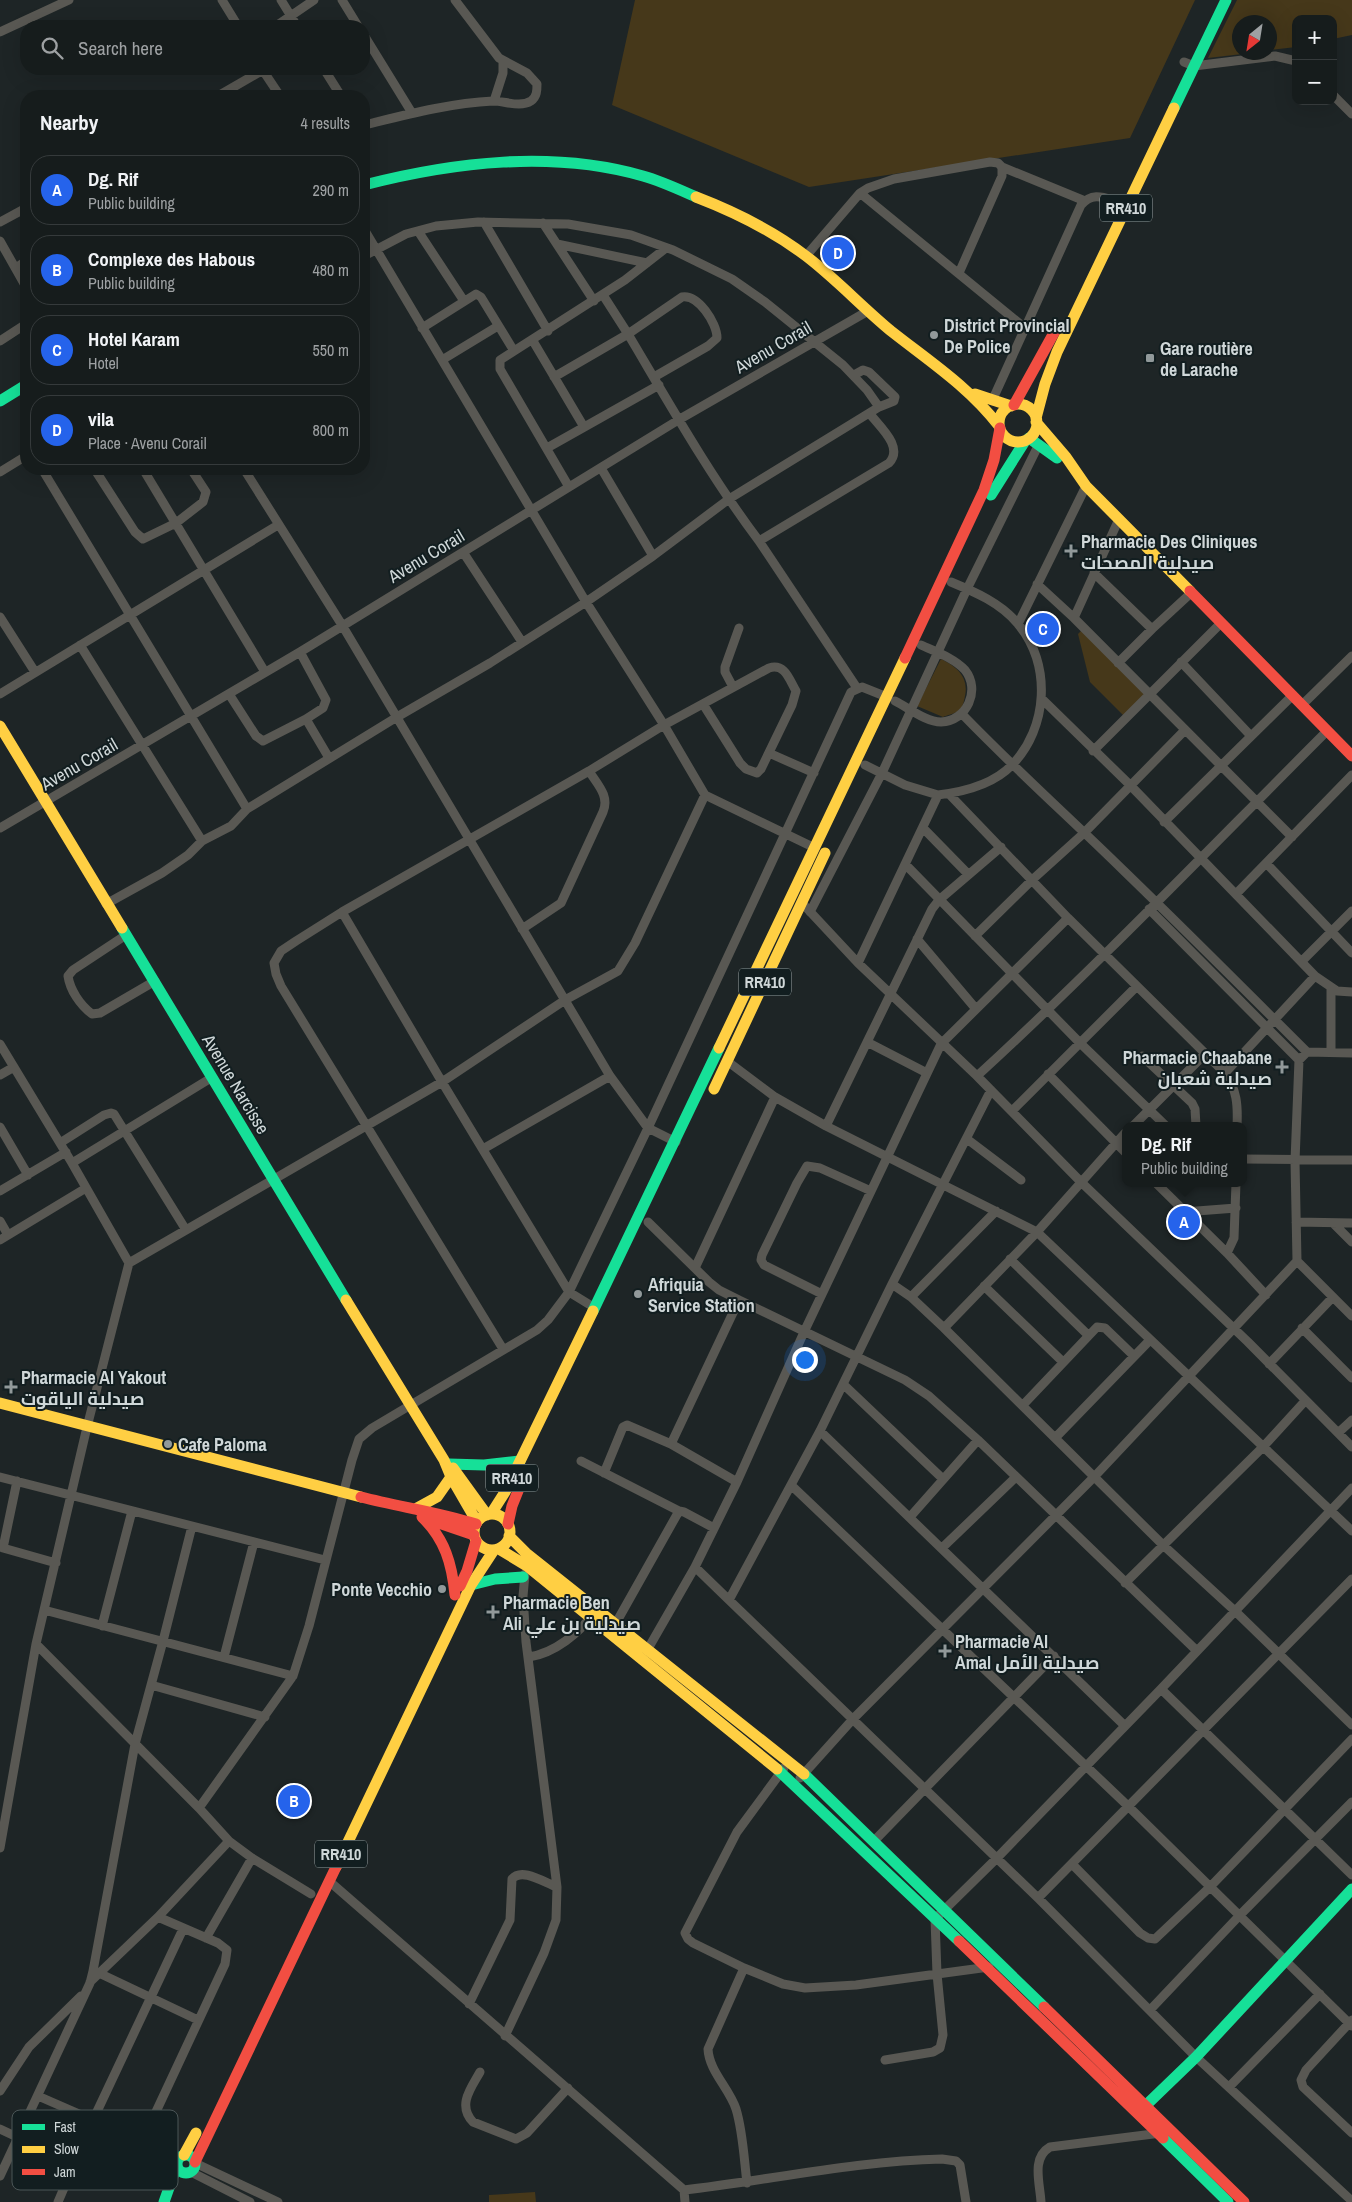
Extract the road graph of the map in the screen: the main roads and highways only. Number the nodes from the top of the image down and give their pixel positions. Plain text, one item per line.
1 (1214, 0) edge
2 (1226, 0) edge
3 (1189, 64) junction
4 (370, 184) edge
5 (1082, 287) junction
6 (20, 389) edge
7 (973, 393) junction
8 (0, 401) edge
9 (1013, 405) junction
10 (1036, 420) junction
11 (999, 427) junction
12 (1031, 441) junction
13 (1073, 468) junction
14 (891, 699) junction
15 (0, 726) edge
16 (1352, 756) edge
17 (710, 1097) dead end
18 (662, 1196) dead end
19 (0, 1403) edge
20 (520, 1461) junction
21 (446, 1462) junction
22 (451, 1477) junction
23 (396, 1506) junction
24 (413, 1509) junction
25 (489, 1515) junction
26 (422, 1517) junction
27 (476, 1530) junction
28 (509, 1530) junction
29 (497, 1549) junction
30 (525, 1572) junction
31 (471, 1585) junction
32 (456, 1595) junction
33 (645, 1654) junction
34 (1352, 1889) edge
35 (1146, 2106) junction
36 (1137, 2114) junction
37 (1163, 2131) junction
38 (179, 2161) junction
39 (193, 2168) junction
40 (168, 2190) edge
41 (164, 2202) edge
42 (173, 2202) edge
43 (1228, 2202) edge
44 (1244, 2202) edge

1 - 3 main road, RR410
2 - 3 main road, RR410
3 - 5 main road, RR410
3 - 5 main road, RR410
4 - 7 main road
5 - 9 main road, RR410
5 - 10 main road, RR410
6 - 8 main road
7 - 9 main road
7 - 11 main road
9 - 10 main road
9 - 11 main road, RR410
10 - 12 main road, RR410
10 - 13 main road
11 - 12 main road
11 - 14 main road, RR410
12 - 13 main road
12 - 14 main road, RR410
13 - 16 main road
14 - 17 main road, RR410
14 - 20 main road, RR410
15 - 21 main road, Avenue Narcisse
18 - 28 main road, RR410
19 - 23 main road
20 - 21 main road
20 - 25 main road, RR410
21 - 22 main road, Avenue Narcisse
21 - 25 main road, Avenue Narcisse
22 - 24 main road
22 - 27 main road, Avenue Narcisse
23 - 24 main road
23 - 26 main road
24 - 27 main road
25 - 27 main road, RR410
25 - 28 main road, RR410
26 - 27 main road
26 - 32 main road
27 - 29 main road
27 - 32 main road, RR410
28 - 29 main road, RR410
28 - 33 main road
29 - 30 main road
29 - 31 main road, RR410
30 - 31 main road
30 - 33 main road
31 - 39 main road, RR410
32 - 38 main road, RR410
33 - 35 main road
33 - 36 main road
34 - 35 main road
35 - 36 main road
35 - 37 main road
36 - 37 main road
37 - 43 main road
37 - 44 main road
38 - 39 main road
38 - 39 main road
39 - 42 main road, RR410
40 - 41 main road, RR410

